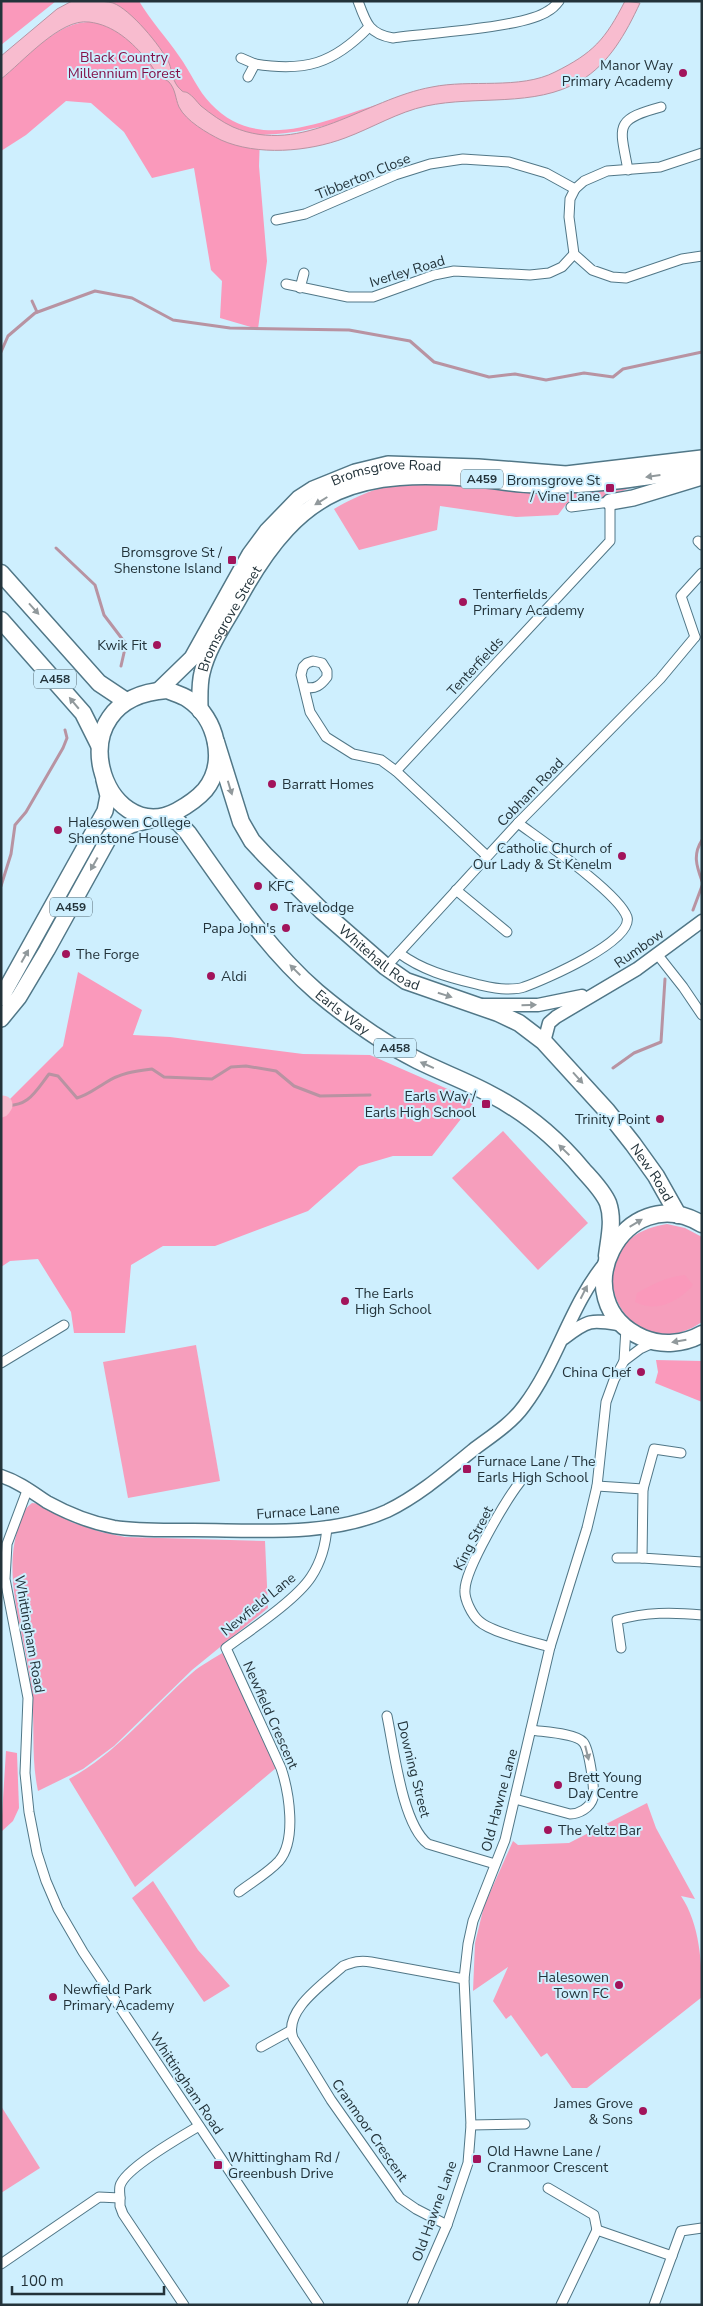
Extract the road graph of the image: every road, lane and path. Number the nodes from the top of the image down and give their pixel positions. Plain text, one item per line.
1 (358, 1) edge
2 (559, 1) edge
3 (369, 27) junction
4 (241, 58) dead end
5 (255, 64) junction
6 (248, 77) dead end
7 (661, 108) dead end
8 (702, 153) edge
9 (628, 170) junction
10 (574, 190) junction
11 (276, 220) dead end
12 (574, 254) junction
13 (702, 256) edge
14 (304, 273) dead end
15 (286, 284) dead end
16 (300, 288) junction
17 (702, 458) edge
18 (702, 469) edge
19 (702, 478) edge
20 (610, 502) junction
21 (571, 507) dead end
22 (273, 533) junction
23 (1, 573) edge
24 (702, 573) edge
25 (1, 620) edge
26 (698, 636) edge
27 (305, 687) dead end
28 (158, 691) junction
29 (126, 702) junction
30 (200, 711) junction
31 (216, 742) junction
32 (99, 745) junction
33 (396, 771) junction
34 (104, 779) junction
35 (162, 817) junction
36 (518, 823) junction
37 (487, 856) junction
38 (456, 890) junction
39 (702, 921) edge
40 (507, 932) dead end
41 (399, 952) junction
42 (657, 954) junction
43 (386, 967) junction
44 (592, 995) junction
45 (1, 998) edge
46 (480, 1005) junction
47 (702, 1015) edge
48 (1, 1019) edge
49 (544, 1042) junction
50 (678, 1215) junction
51 (702, 1224) edge
52 (606, 1259) junction
53 (64, 1325) dead end
54 (625, 1327) junction
55 (702, 1334) edge
56 (563, 1340) junction
57 (656, 1342) junction
58 (624, 1361) junction
59 (1, 1363) edge
60 (681, 1453) dead end
61 (1, 1476) edge
62 (520, 1482) dead end
63 (597, 1486) junction
64 (28, 1488) junction
65 (643, 1489) junction
66 (327, 1526) junction
67 (618, 1558) dead end
68 (642, 1558) junction
69 (702, 1562) edge
70 (702, 1615) edge
71 (226, 1648) joint
72 (550, 1648) junction
73 (621, 1648) dead end
74 (387, 1716) dead end
75 (531, 1730) junction
76 (515, 1799) junction
77 (495, 1864) junction
78 (239, 1892) dead end
79 (464, 1980) junction
80 (290, 2031) junction
81 (261, 2047) dead end
82 (471, 2124) junction
83 (525, 2124) dead end
84 (199, 2126) junction
85 (548, 2188) dead end
86 (120, 2198) junction
87 (447, 2225) junction
88 (702, 2228) edge
89 (597, 2230) junction
90 (672, 2256) junction
91 (1, 2264) edge
92 (184, 2305) edge
93 (319, 2305) edge
94 (412, 2305) edge
95 (561, 2305) edge
96 (654, 2305) edge

1 - 3 street
2 - 3 street
3 - 5 street
4 - 5 street
5 - 6 street
7 - 9 street
8 - 9 street
9 - 10 street
10 - 11 street, Tibberton Close
10 - 12 street
12 - 13 street
12 - 16 street, Iverley Road
14 - 16 street
15 - 16 street, Iverley Road
17 - 22 main road, Bromsgrove Road / A459
18 -> 22 main road, Bromsgrove Road / A459
19 - 20 main road
20 - 21 street
20 - 33 street, Tenterfields
22 - 28 main road, Bromsgrove Street / A459
22 - 30 main road, Bromsgrove Street / A459
23 -> 29 highway, A458
24 - 26 street
32 -> 25 highway, A458
26 - 36 street, Cobham Road
27 - 33 street
28 - 29 highway
28 - 30 highway
29 - 32 highway
30 - 31 highway
31 - 35 highway
31 -> 43 highway, Whitehall Road
32 - 34 highway, A458
33 - 37 street
34 - 35 highway, A458
45 -> 34 main road, A459
35 -> 48 main road, A459
52 -> 35 highway, Earls Way / A458
36 - 37 street, Cobham Road
36 - 41 street
37 - 38 street, Cobham Road
38 - 40 street
38 - 41 street, Cobham Road
39 - 42 street, Rumbow
41 - 43 street, Cobham Road
42 - 44 street, Rumbow
42 - 47 street
43 -> 46 highway, Whitehall Road
46 -> 44 street, Rumbow
44 - 49 street, Rumbow
46 - 49 highway, Whitehall Road
49 -> 50 highway, New Road
50 - 51 highway, A458
52 -> 50 highway, A458
52 - 54 highway, A458
56 -> 52 street, Furnace Lane
53 - 59 street
54 - 56 street, Furnace Lane
54 - 57 highway, A458
54 - 58 street
55 -> 57 highway, A458
56 - 66 street, Furnace Lane
57 - 58 street
58 - 63 street, Old Hawne Lane
60 - 65 street
61 - 64 street, Furnace Lane
62 - 72 street, King Street
63 - 65 street
63 - 72 street, Old Hawne Lane
64 - 66 street, Furnace Lane
64 - 84 street, Whittingham Road
65 - 68 street
66 - 71 street, Newfield Lane
67 - 68 street
68 - 69 street
70 - 73 street
71 - 78 street, Newfield Crescent
72 - 75 street, Old Hawne Lane
74 - 77 street, Downing Street
75 - 76 street, Old Hawne Lane
75 -> 76 street
76 - 77 street, Old Hawne Lane
77 - 79 street, Old Hawne Lane
79 - 80 street
79 - 82 street, Old Hawne Lane
80 - 81 street
80 - 87 street, Cranmoor Crescent
82 - 83 street
82 - 87 street, Old Hawne Lane
84 - 86 street
84 - 93 street, Whittingham Road
85 - 89 street
86 - 91 street
86 - 92 street
87 - 94 street, Old Hawne Lane
88 - 90 street
89 - 90 street
89 - 95 street
90 - 96 street

